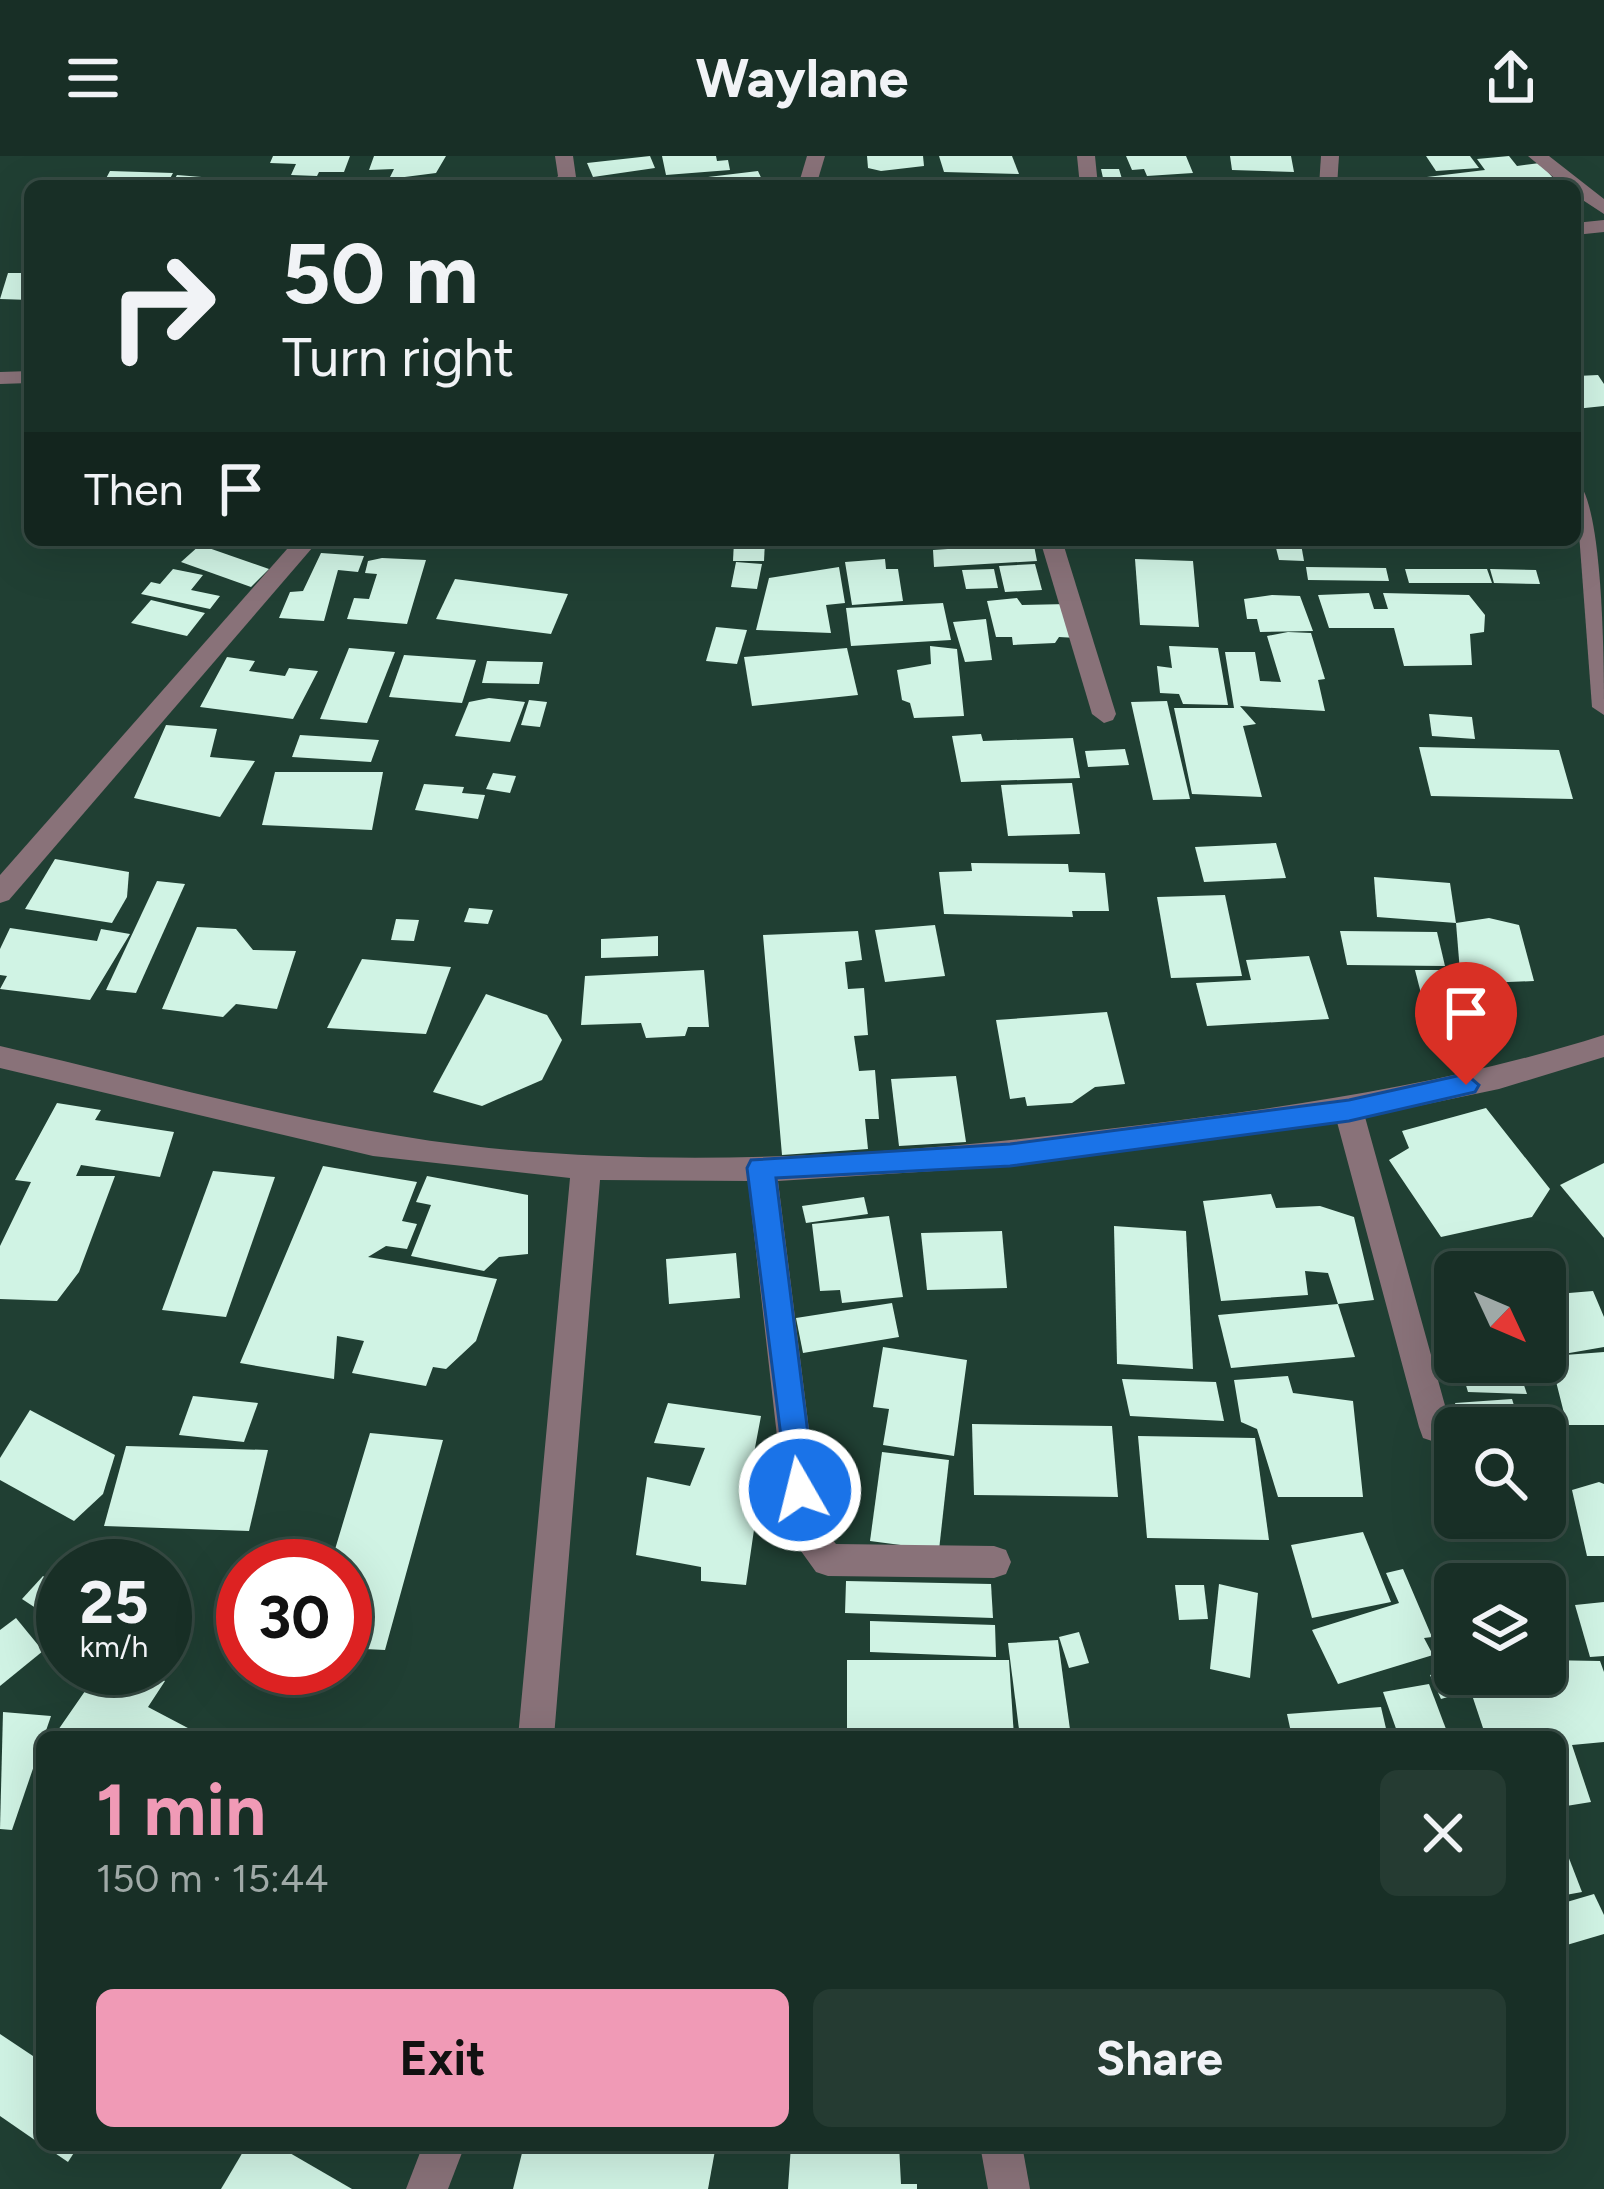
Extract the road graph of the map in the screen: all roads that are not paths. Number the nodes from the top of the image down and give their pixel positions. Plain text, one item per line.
1 (1538, 156) edge
2 (1568, 180) edge
3 (1581, 503) edge
4 (303, 546) edge
5 (1053, 546) edge
6 (1604, 707) edge
7 (1104, 714) dead end
8 (0, 893) edge
9 (1604, 1046) edge
10 (0, 1057) edge
11 (1349, 1111) junction
12 (761, 1168) junction
13 (586, 1170) junction
14 (1434, 1423) edge
15 (994, 1562) dead end
16 (537, 1731) edge
17 (442, 2151) edge
18 (1002, 2151) edge
19 (427, 2189) edge
20 (1009, 2189) edge

1 - 2 street
3 - 6 street
4 - 8 street
5 - 7 street
9 - 11 street
10 - 13 street
11 - 12 street
11 - 14 street
12 - 13 street
12 - 15 street
13 - 16 street
17 - 19 street
18 - 20 street

